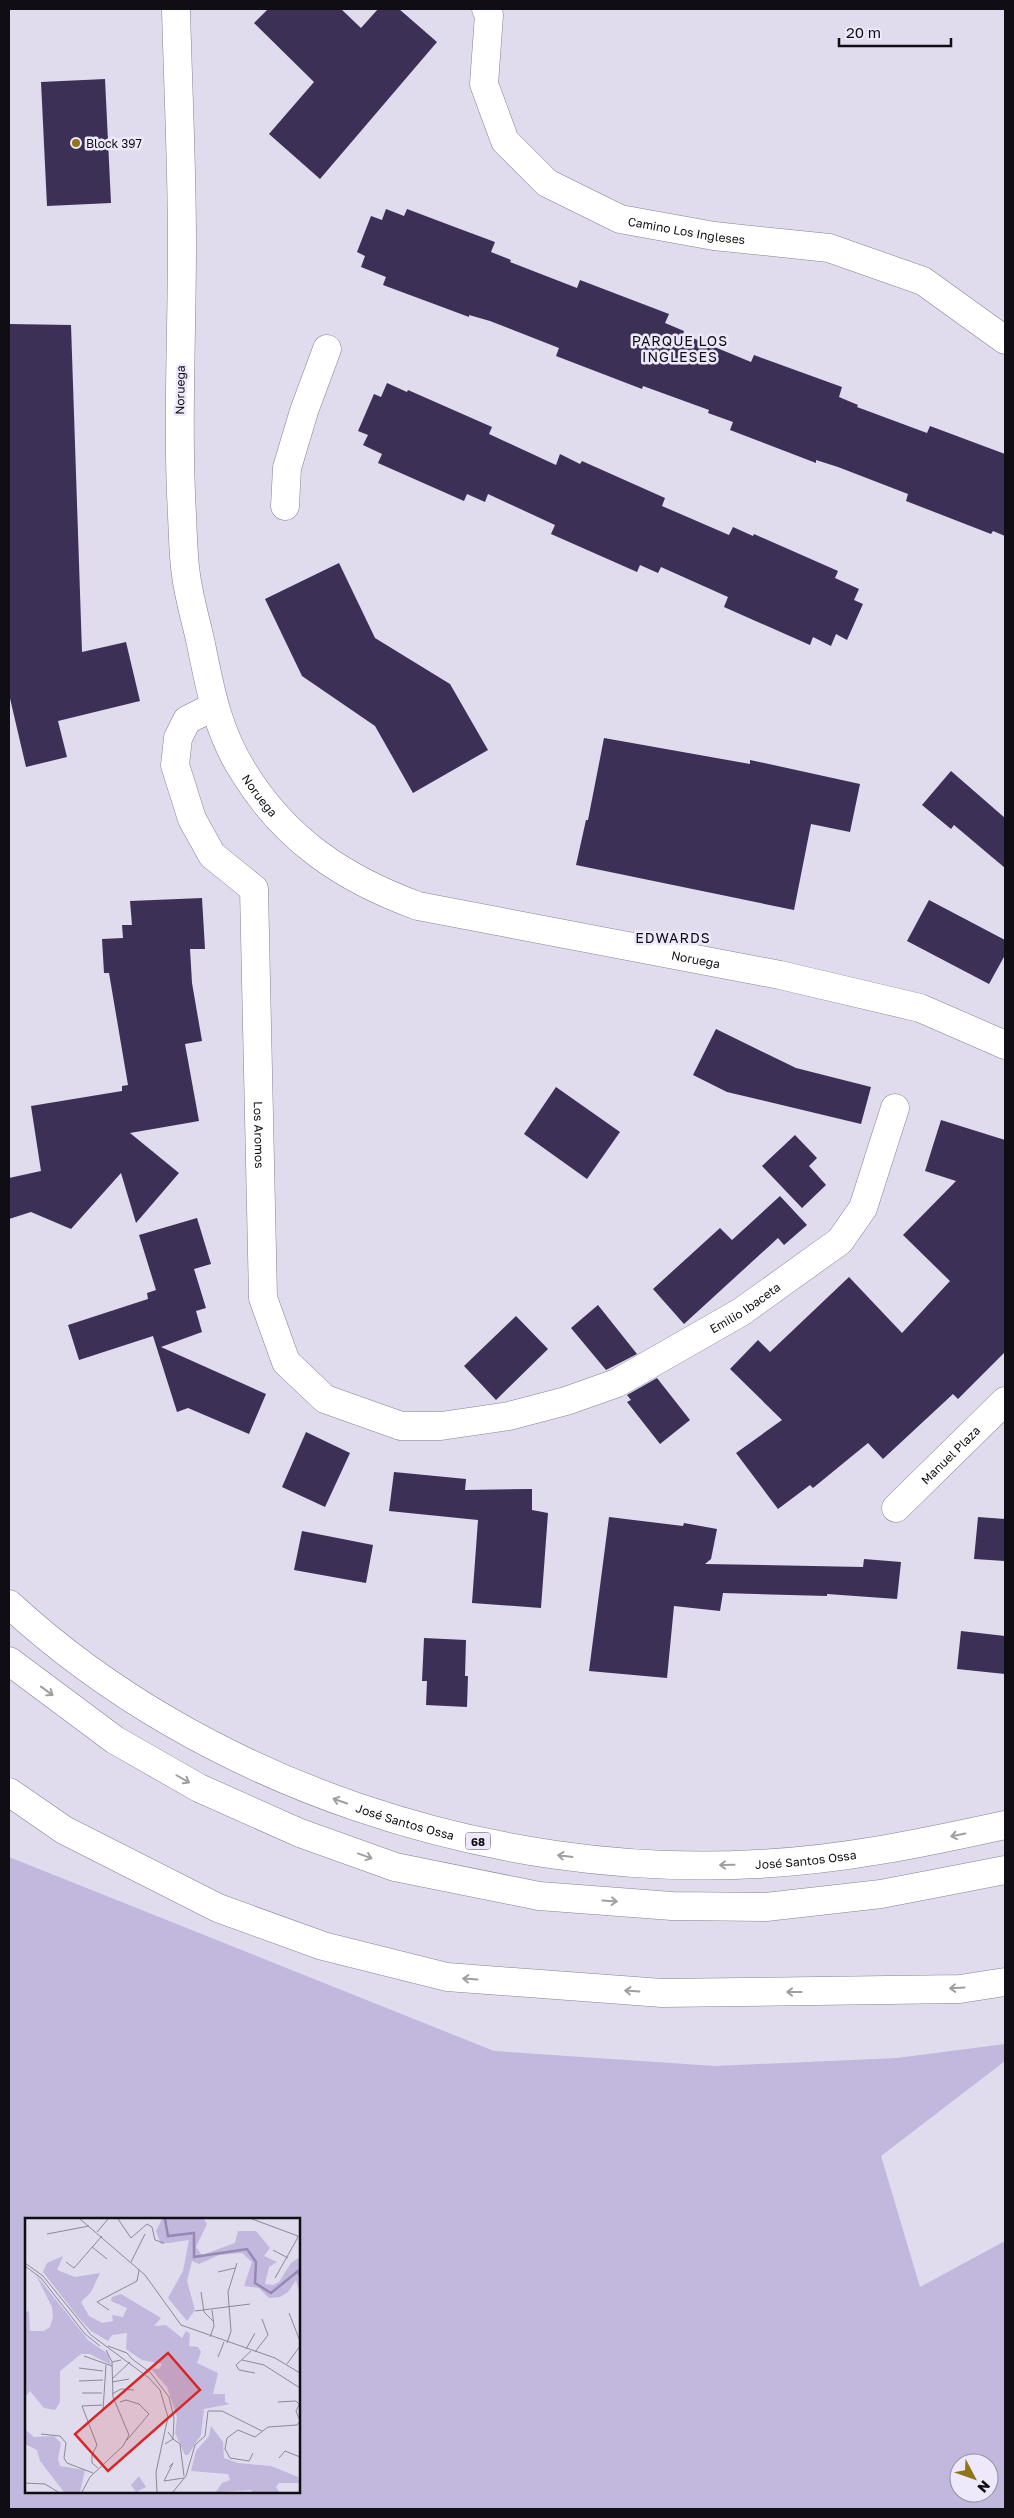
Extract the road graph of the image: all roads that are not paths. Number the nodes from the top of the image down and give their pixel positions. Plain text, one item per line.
1 (176, 9) edge
2 (486, 9) edge
3 (1005, 340) edge
4 (327, 349) dead end
5 (286, 506) dead end
6 (213, 706) junction
7 (1005, 1044) edge
8 (895, 1108) dead end
9 (1005, 1401) edge
10 (509, 1416) joint
11 (896, 1508) dead end
12 (9, 1604) edge
13 (9, 1661) edge
14 (9, 1792) edge
15 (1005, 1825) edge
16 (1005, 1870) edge
17 (1005, 1982) edge

1 - 6 main road, Noruega
2 - 3 main road, Camino Los Ingleses
4 - 5 main road
6 - 7 main road, Noruega
6 - 10 main road, Los Aromos
8 - 10 main road, Emilio Ibaceta
9 - 11 main road, Manuel Plaza
15 -> 12 main road, José Santos Ossa / 68
13 -> 16 main road
17 -> 14 main road

